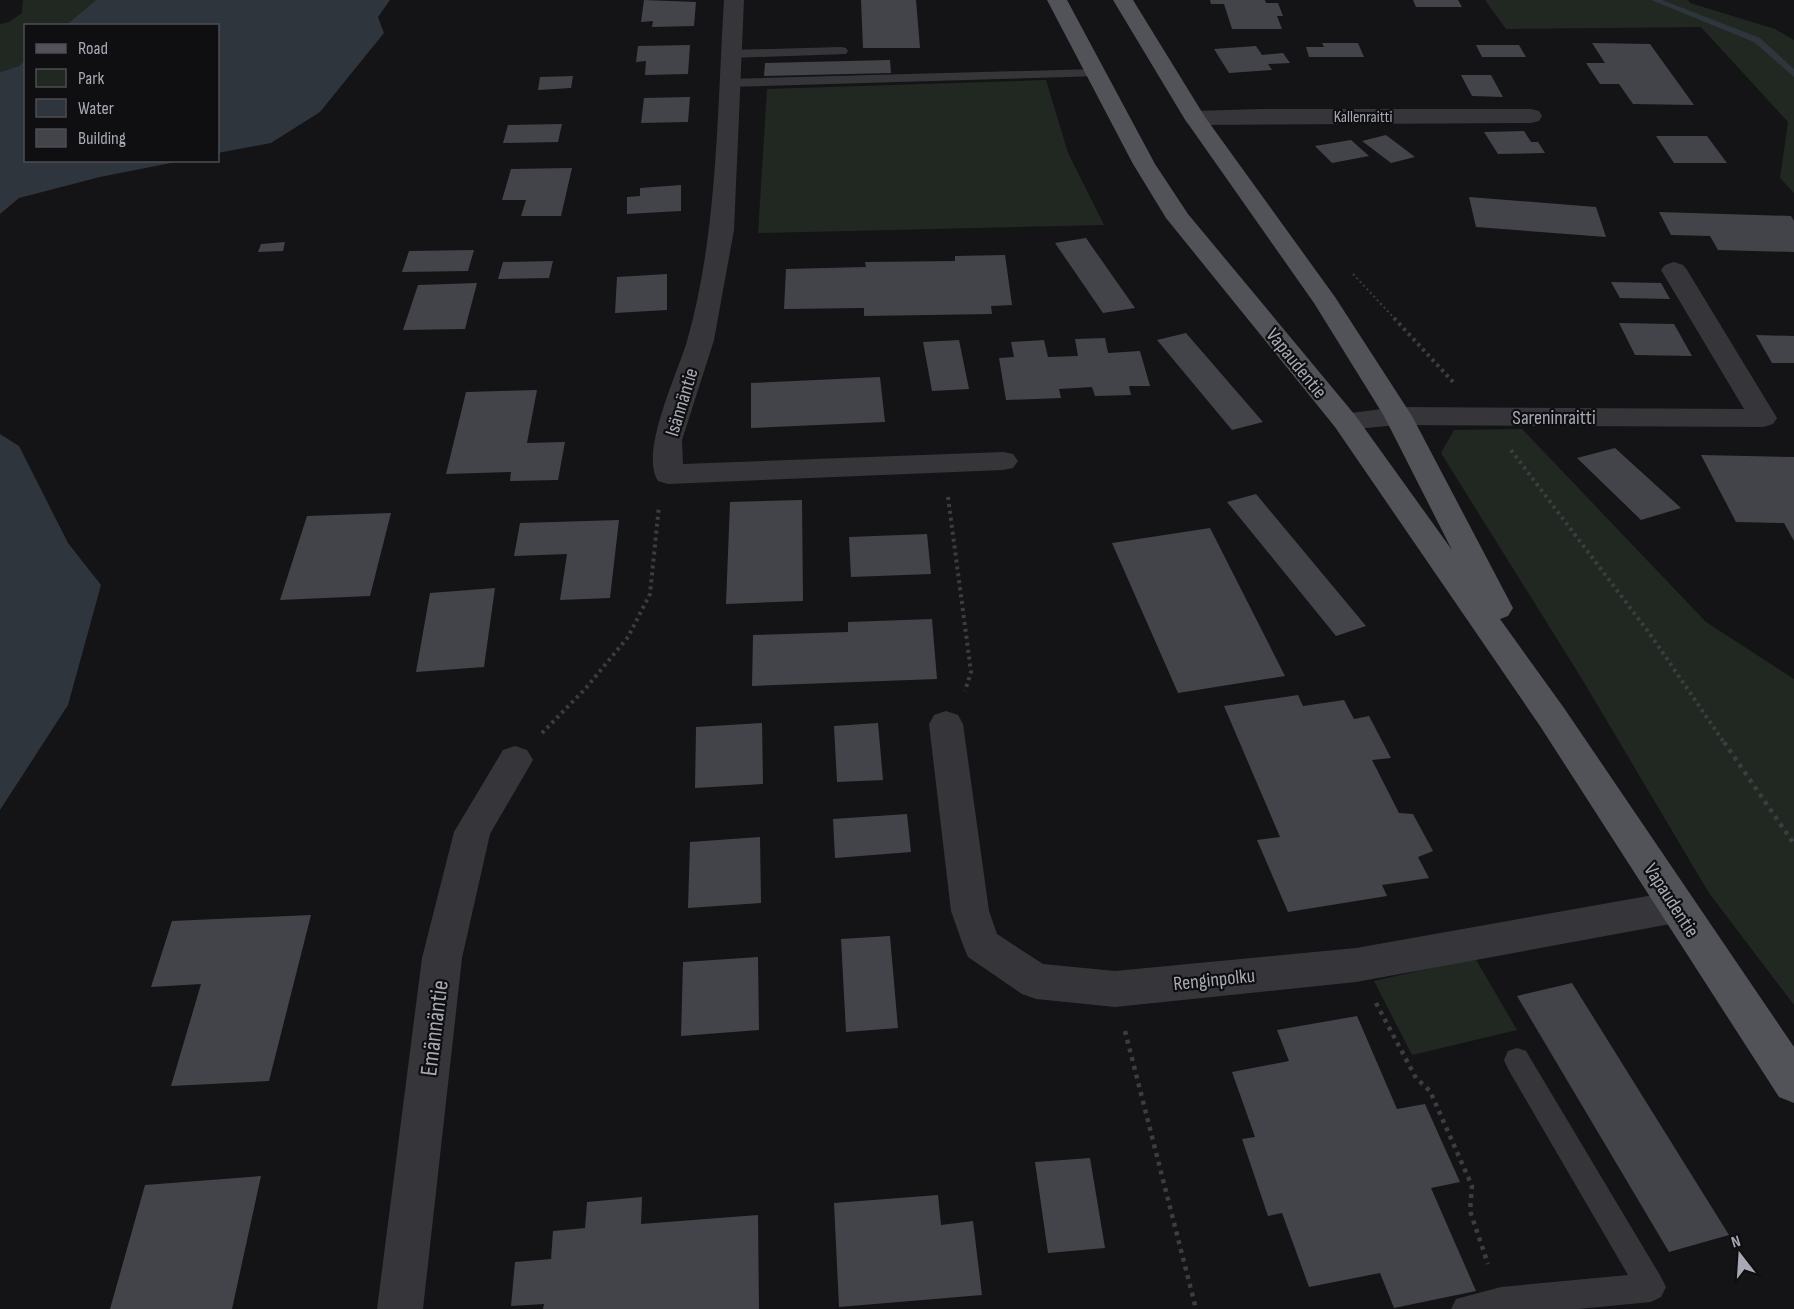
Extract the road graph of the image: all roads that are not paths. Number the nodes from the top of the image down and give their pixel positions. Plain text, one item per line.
1 (734, 0) edge
2 (1057, 0) edge
3 (1123, 0) edge
4 (841, 51) dead end
5 (731, 54) junction
6 (1095, 73) junction
7 (730, 83) junction
8 (1531, 116) dead end
9 (1196, 118) junction
10 (1674, 270) dead end
11 (1398, 416) junction
12 (1345, 421) junction
13 (1003, 461) dead end
14 (1552, 717) junction
15 (946, 724) road end
16 (515, 760) road end
17 (1676, 907) junction
18 (1517, 1060) dead end
19 (1794, 1083) edge
20 (400, 1309) edge
21 (1466, 1309) edge

1 - 5 street, Isännäntie
2 - 6 main road, Vapaudentie
3 - 9 main road, Vapaudentie
4 - 5 lane
5 - 7 street, Isännäntie
6 - 7 lane
6 - 12 main road, Vapaudentie
7 - 13 street, Isännäntie
8 - 9 street, Kallenraitti
9 - 11 main road, Vapaudentie
10 - 11 street, Sareninraitti
11 - 12 street, Sareninraitti
11 - 14 main road, Vapaudentie
12 - 14 main road, Vapaudentie
14 - 17 main road, Vapaudentie
15 - 17 street, Renginpolku
16 - 20 street, Emännäntie
17 - 19 main road, Vapaudentie
18 - 21 lane

